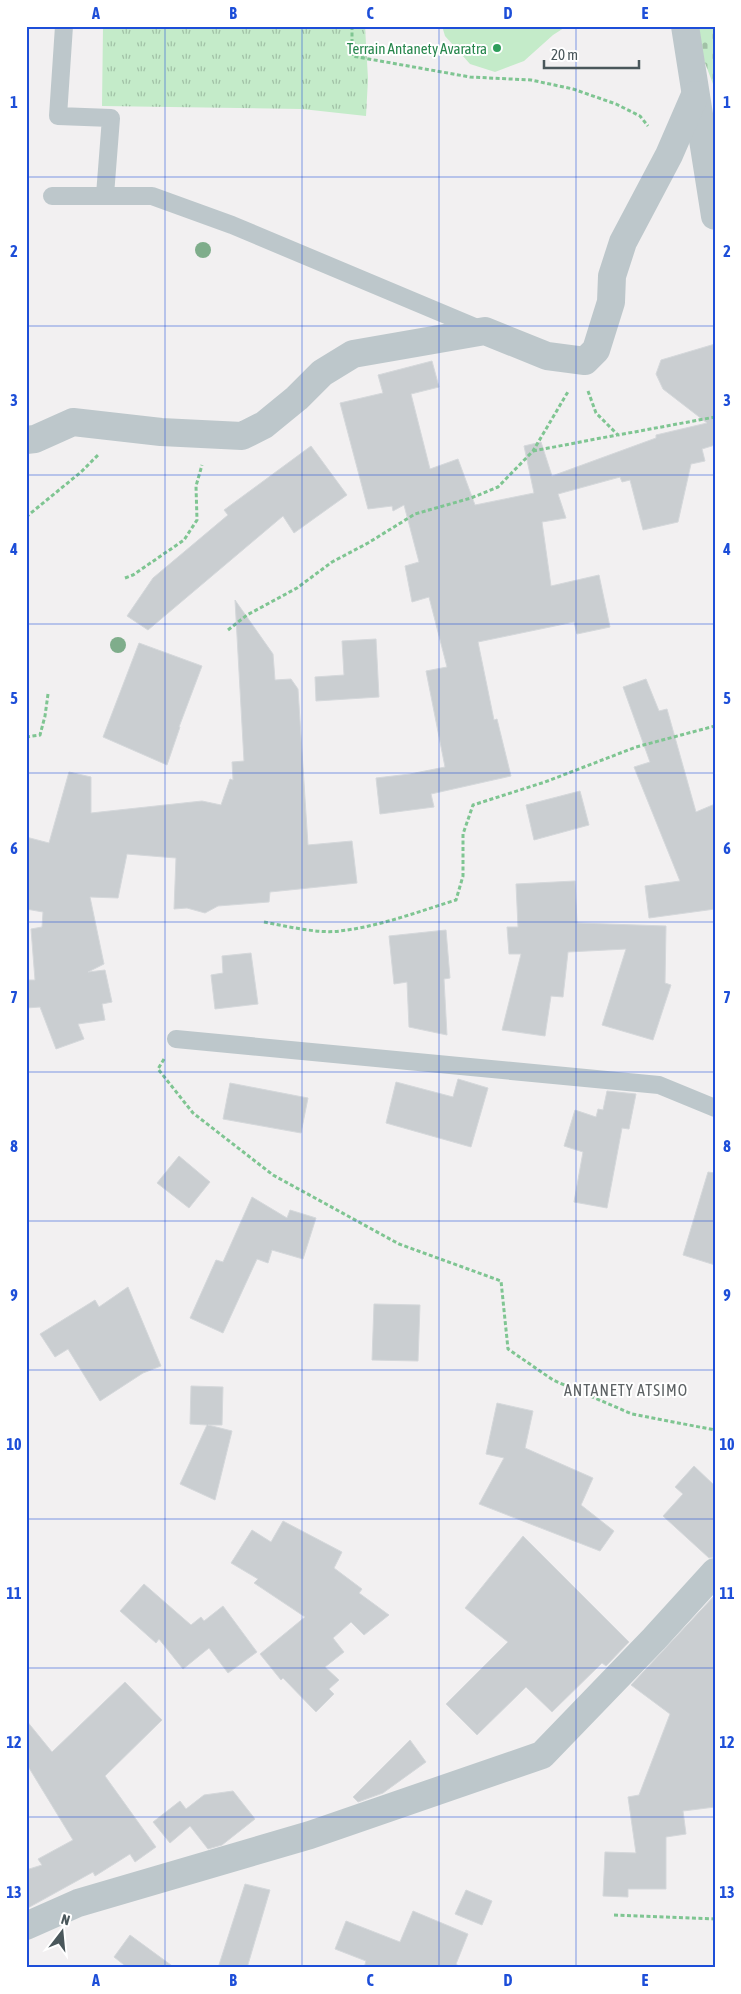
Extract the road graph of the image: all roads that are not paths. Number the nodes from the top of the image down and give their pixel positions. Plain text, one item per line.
1 (64, 26) edge
2 (685, 26) edge
3 (695, 95) junction
4 (105, 195) junction
5 (52, 196) dead end
6 (715, 216) edge
7 (485, 331) junction
8 (26, 440) edge
9 (176, 1039) road end
10 (715, 1108) edge
11 (715, 1572) edge
12 (26, 1926) edge

1 - 4 lane
2 - 3 street
3 - 6 street
3 - 7 street
4 - 5 lane
4 - 7 lane
7 - 8 street
9 - 10 lane
11 - 12 street

